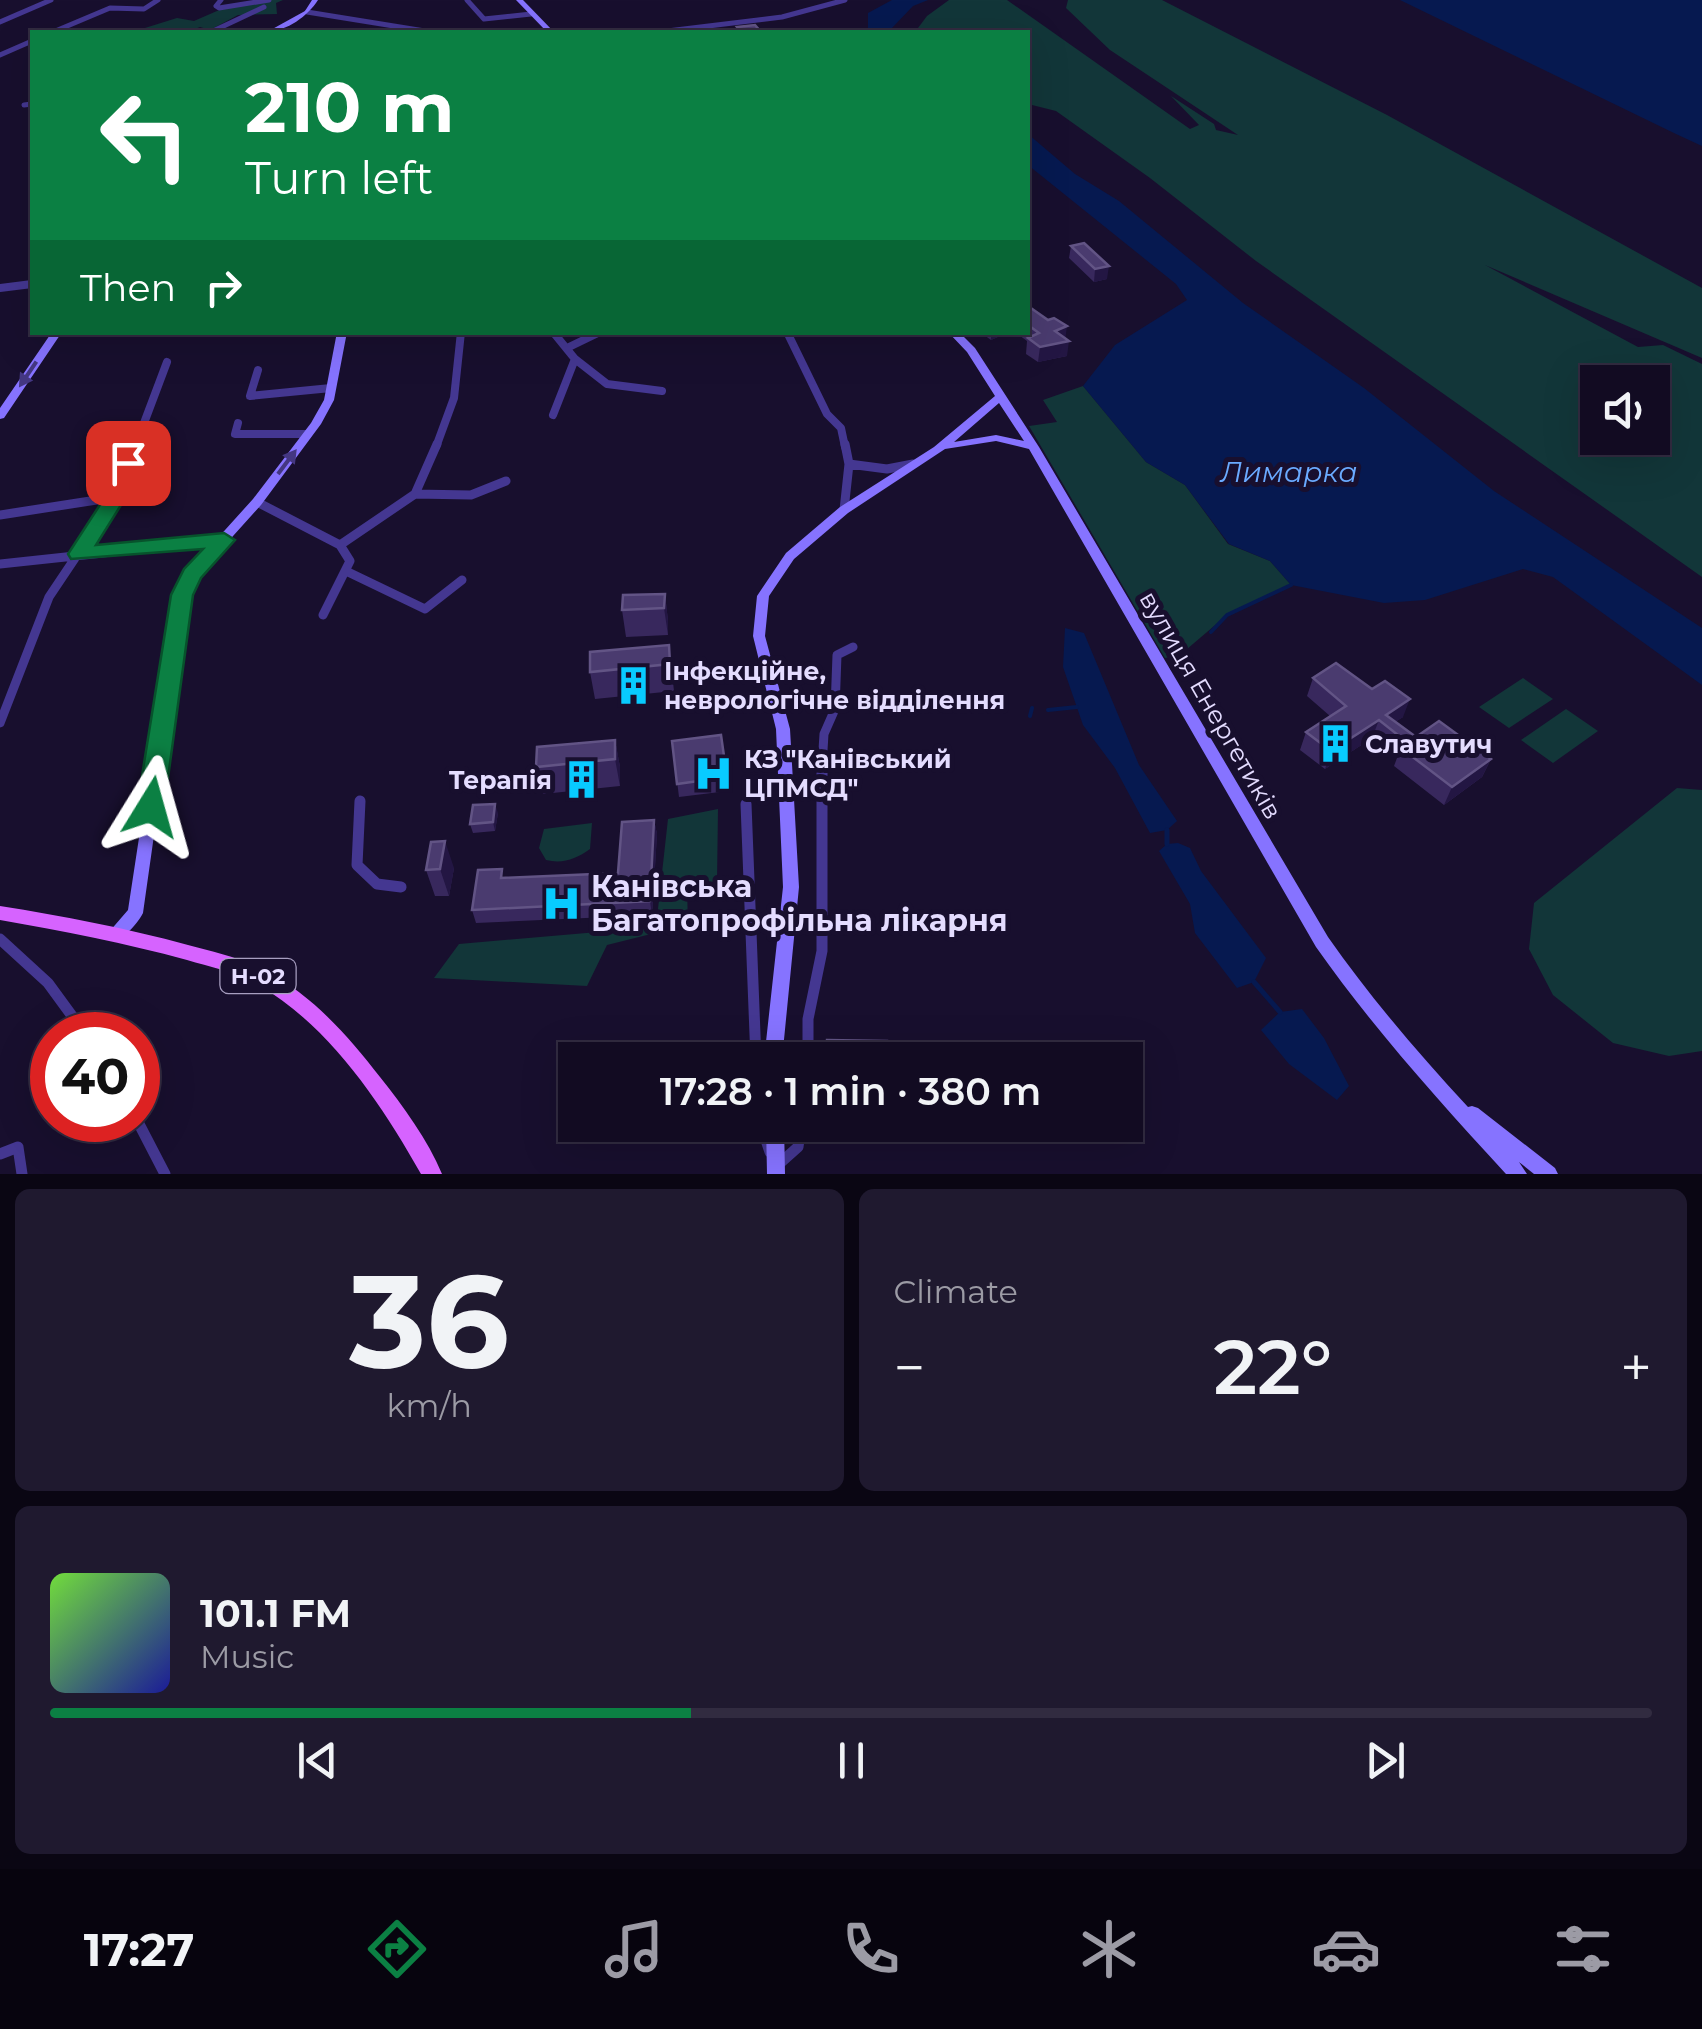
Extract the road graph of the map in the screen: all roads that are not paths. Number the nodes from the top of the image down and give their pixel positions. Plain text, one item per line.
1 (51, 0) edge
2 (158, 0) edge
3 (222, 0) edge
4 (315, 0) edge
5 (467, 0) edge
6 (520, 0) edge
7 (845, 0) edge
8 (268, 3) edge
9 (308, 12) junction
10 (531, 14) junction
11 (356, 20) junction
12 (0, 22) edge
13 (57, 30) edge
14 (215, 30) edge
15 (276, 30) edge
16 (356, 30) edge
17 (419, 30) edge
18 (548, 30) edge
19 (675, 30) edge
20 (30, 42) edge
21 (0, 56) edge
22 (30, 284) edge
23 (0, 288) edge
24 (55, 335) edge
25 (341, 335) edge
26 (461, 335) edge
27 (556, 335) edge
28 (594, 335) edge
29 (789, 335) edge
30 (957, 335) edge
31 (568, 348) junction
32 (575, 359) junction
33 (167, 362) dead end
34 (258, 370) dead end
35 (331, 388) junction
36 (662, 391) dead end
37 (1000, 397) junction
38 (553, 415) dead end
39 (0, 416) edge
40 (238, 423) dead end
41 (308, 434) junction
42 (1032, 447) junction
43 (938, 448) junction
44 (848, 464) junction
45 (913, 464) junction
46 (506, 481) dead end
47 (415, 494) junction
48 (116, 497) junction
49 (258, 502) junction
50 (844, 510) junction
51 (0, 515) edge
52 (224, 540) junction
53 (340, 545) junction
54 (79, 554) junction
55 (0, 564) edge
56 (348, 572) junction
57 (462, 580) dead end
58 (323, 615) dead end
59 (853, 647) dead end
60 (0, 723) edge
61 (360, 801) dead end
62 (746, 804) dead end
63 (401, 886) dead end
64 (0, 912) edge
65 (117, 932) junction
66 (0, 939) edge
67 (72, 1012) edge
68 (755, 1042) edge
69 (776, 1042) edge
70 (808, 1042) edge
71 (1442, 1092) junction
72 (148, 1142) edge
73 (767, 1142) edge
74 (775, 1142) edge
75 (799, 1142) edge
76 (0, 1154) edge
77 (776, 1171) edge
78 (22, 1174) edge
79 (166, 1174) edge
80 (432, 1174) edge
81 (1518, 1174) edge
82 (1549, 1174) edge

1 - 12 street
2 - 13 street
3 - 8 street
4 - 9 street
5 - 10 street
6 - 10 street
7 - 19 street
8 - 14 street
9 - 11 street
9 - 15 street
10 - 18 street
11 - 16 street
11 - 17 street
20 - 21 street
22 - 23 street
24 -> 39 street
25 - 35 street
26 - 47 street
27 - 31 street
28 - 31 street
29 - 44 street
30 - 37 street, вулиця Енергетиків
31 - 32 street
32 - 36 street
32 - 38 street
33 - 48 street
34 - 35 street
35 - 41 street
37 - 42 street, вулиця Енергетиків
37 - 43 street
40 - 41 street
49 -> 41 street
42 - 43 street
42 - 71 street, вулиця Енергетиків
43 - 45 street
44 - 45 street
44 - 50 street
45 - 50 street
46 - 47 street
47 - 53 street
48 - 51 street
48 - 54 street
49 - 52 street
49 - 53 street
50 - 69 street
52 - 54 street
52 - 65 street
53 - 56 street
54 - 55 street
54 - 60 street
56 - 57 street
56 - 58 street
59 - 70 street
61 - 63 street
62 - 68 street
64 - 65 main road, Н-02
65 - 80 main road, Н-02
66 - 67 street
71 - 81 street, вулиця Енергетиків
71 - 82 street, вулиця Енергетиків
72 - 79 street
73 - 77 street
74 - 77 street
75 - 77 street
76 - 78 street

